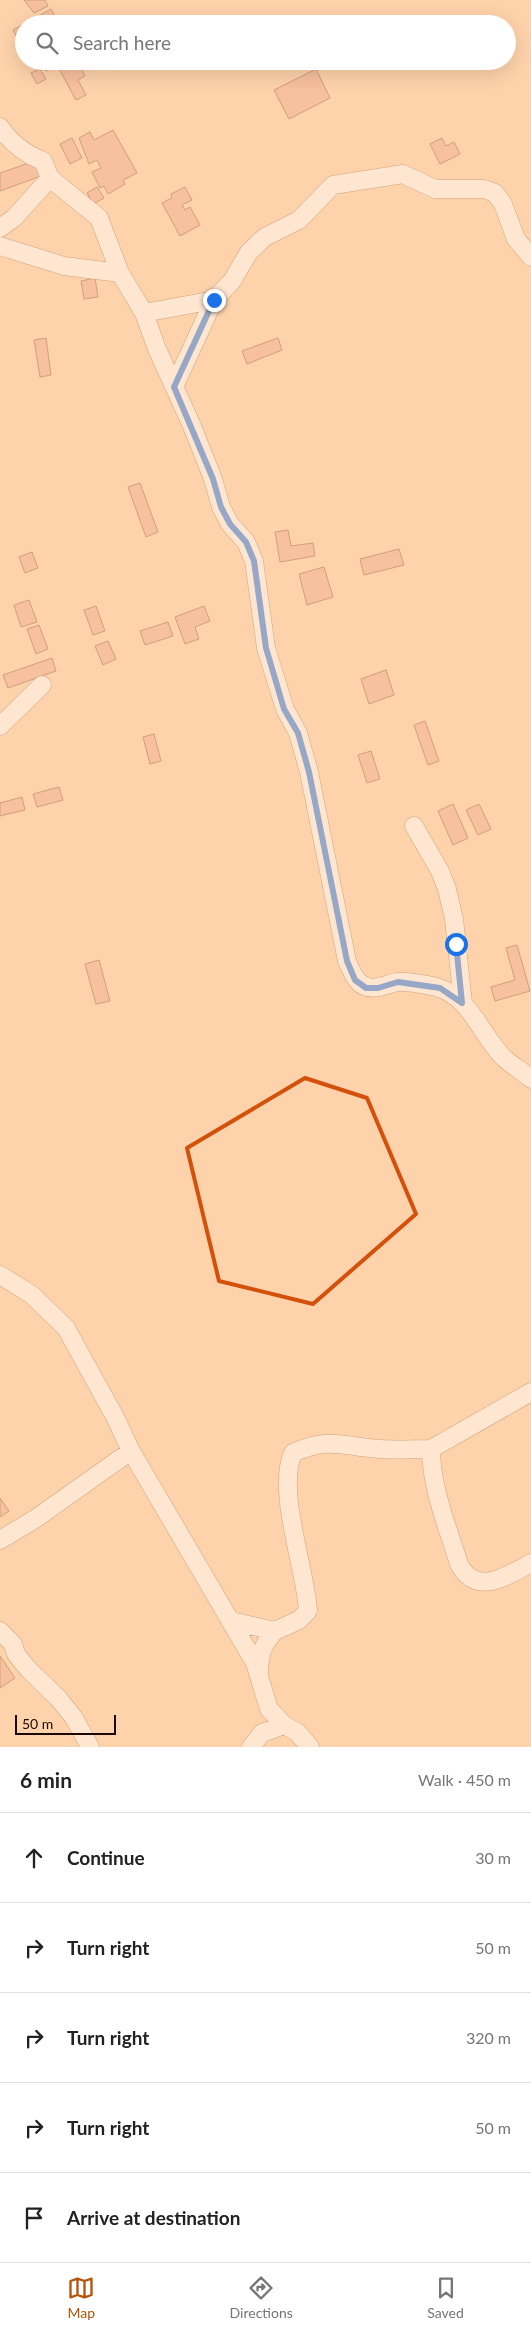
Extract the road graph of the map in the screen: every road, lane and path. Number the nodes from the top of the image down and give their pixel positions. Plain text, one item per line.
1 (0, 127) edge
2 (50, 178) junction
3 (0, 228) edge
4 (0, 246) edge
5 (531, 257) edge
6 (120, 273) junction
7 (214, 300) junction
8 (144, 313) junction
9 (174, 387) junction
10 (42, 685) dead end
11 (0, 726) edge
12 (414, 826) dead end
13 (462, 1003) junction
14 (531, 1079) edge
15 (0, 1275) edge
16 (531, 1392) edge
17 (431, 1450) junction
18 (131, 1451) junction
19 (0, 1540) edge
20 (531, 1563) edge
21 (231, 1621) junction
22 (0, 1631) edge
23 (276, 1631) junction
24 (259, 1676) junction
25 (284, 1725) junction
26 (90, 1747) edge
27 (251, 1747) edge
28 (310, 1747) edge

1 - 2 street
2 - 3 street
2 - 6 street
4 - 6 street
5 - 7 street
6 - 8 street
7 - 8 street
7 - 9 street
8 - 9 street
9 - 13 street
10 - 11 street
12 - 13 street
13 - 14 street
15 - 18 street
16 - 17 street
17 - 20 street
17 - 23 street
18 - 19 street
18 - 21 street
21 - 23 street
21 - 24 street
22 - 26 street
23 - 24 street
24 - 25 street
25 - 27 street
25 - 28 street

